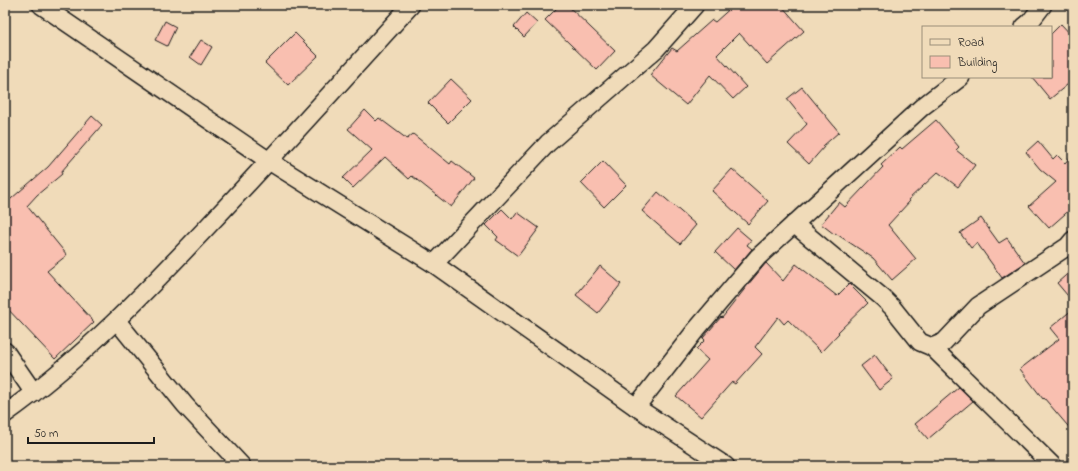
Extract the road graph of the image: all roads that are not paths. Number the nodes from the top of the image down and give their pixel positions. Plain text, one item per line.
1 (412, 5) edge
2 (695, 5) edge
3 (1043, 5) edge
4 (52, 8) edge
5 (1025, 26) edge
6 (960, 78) edge
7 (270, 161) junction
8 (794, 224) junction
9 (1073, 240) edge
10 (434, 264) junction
11 (116, 321) junction
12 (932, 348) junction
13 (5, 351) edge
14 (34, 393) junction
15 (636, 407) junction
16 (5, 414) edge
17 (242, 466) edge
18 (726, 466) edge
19 (1053, 466) edge

1 - 7 street
2 - 10 street
3 - 5 street
4 - 7 street
6 - 8 street
7 - 10 street
7 - 11 street
8 - 12 street
8 - 15 street
9 - 12 street
10 - 15 street
11 - 14 street
11 - 17 street
12 - 19 street
13 - 14 street
14 - 16 street
15 - 18 street

